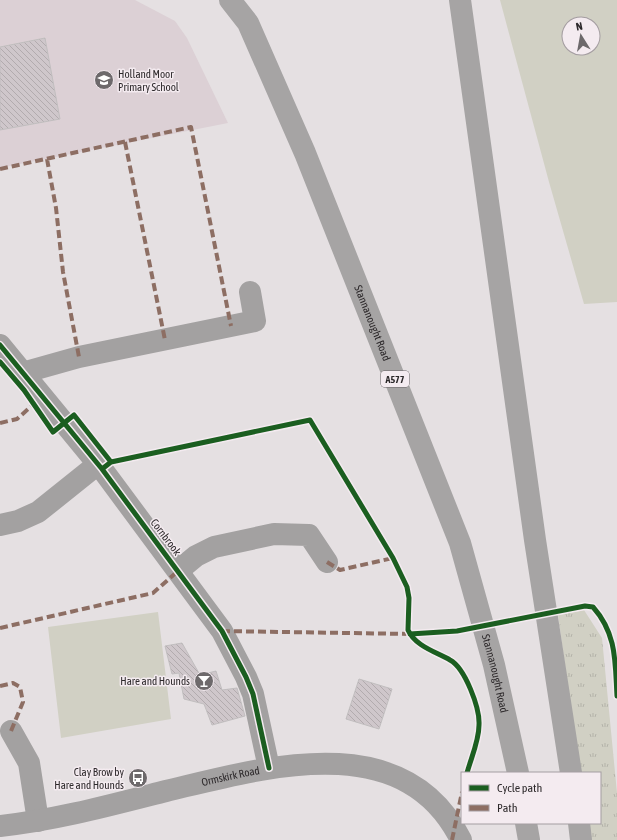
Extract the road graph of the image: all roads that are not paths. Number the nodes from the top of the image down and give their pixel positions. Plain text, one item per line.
1 (230, 0) edge
2 (460, 0) edge
3 (250, 292) dead end
4 (0, 344) edge
5 (22, 373) junction
6 (98, 464) junction
7 (0, 525) edge
8 (327, 562) dead end
9 (179, 570) junction
10 (11, 731) dead end
11 (269, 768) junction
12 (518, 772) edge
13 (571, 772) edge
14 (38, 821) junction
15 (526, 824) edge
16 (579, 824) edge
17 (0, 826) edge
18 (460, 840) edge
19 (529, 840) edge
20 (581, 840) edge

1 - 12 main road, Stannanought Road / A577
2 - 13 main road
3 - 5 street
4 - 5 street, Cornbrook
5 - 6 street, Cornbrook
6 - 7 street
6 - 9 street, Cornbrook
8 - 9 street, Cornbrook
9 - 11 street, Cornbrook
10 - 14 street
11 - 14 street, Ormskirk Road
11 - 18 street, Ormskirk Road
14 - 17 street, Ormskirk Road
15 - 19 main road
16 - 20 main road

